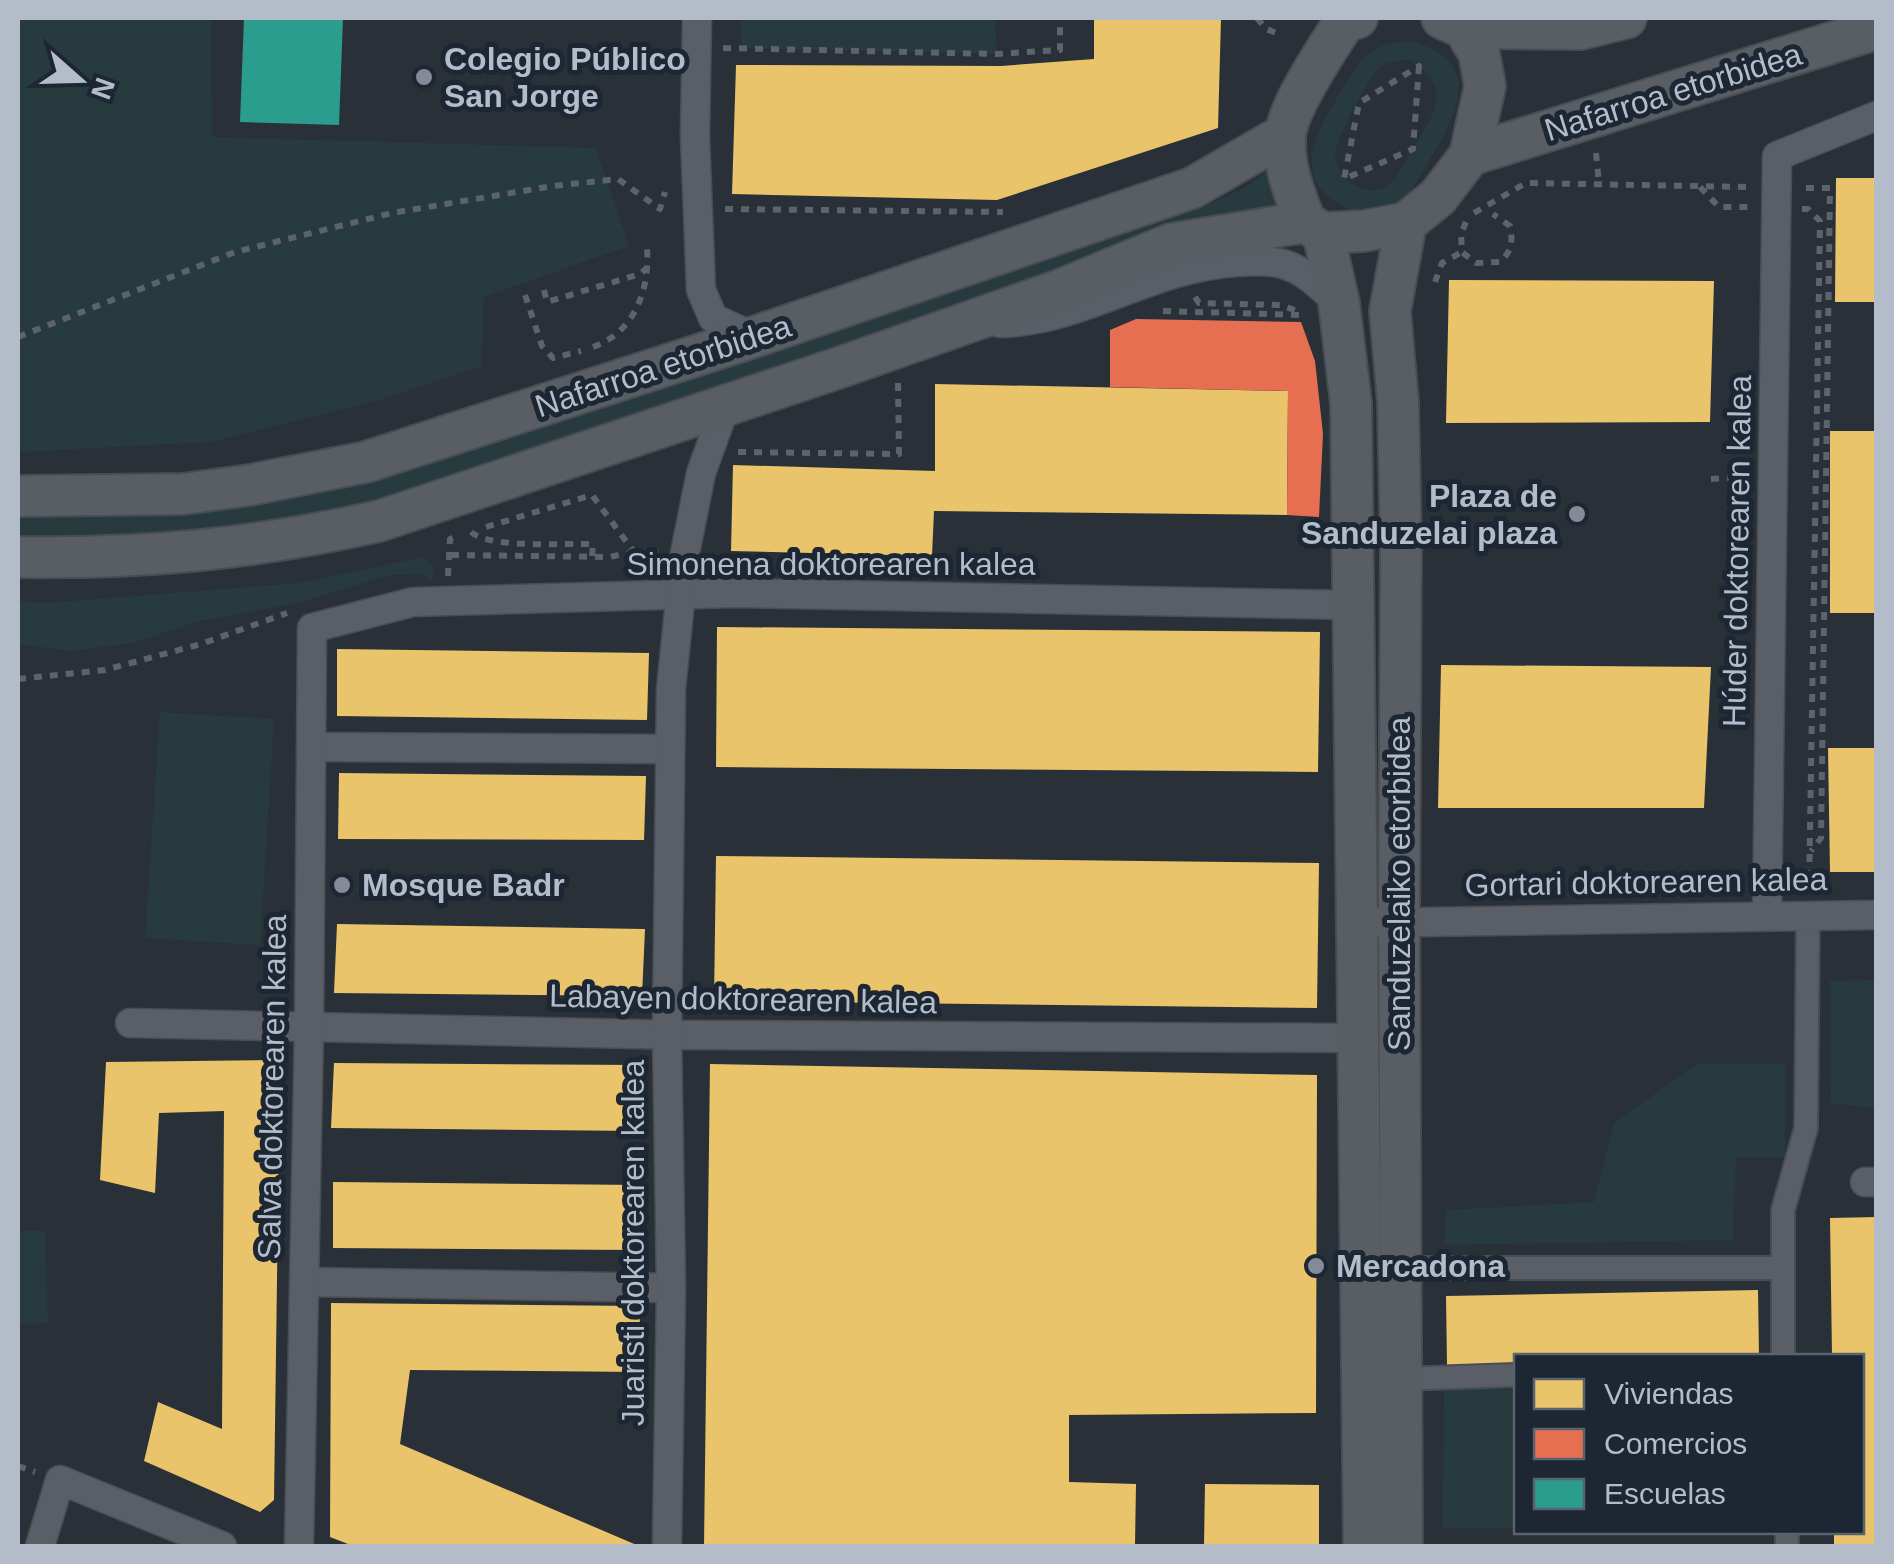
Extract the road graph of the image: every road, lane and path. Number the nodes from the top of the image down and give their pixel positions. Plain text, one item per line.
1 (698, 18) edge
2 (1060, 18) edge
3 (1257, 18) edge
4 (1626, 18) edge
5 (1349, 19) edge
6 (1453, 23) edge
7 (1876, 29) edge
8 (1278, 34) dead end
9 (697, 48) junction
10 (1418, 66) joint
11 (1876, 116) edge
12 (1284, 135) junction
13 (1470, 155) junction
14 (1777, 188) junction
15 (719, 209) dead end
16 (660, 210) dead end
17 (1004, 212) dead end
18 (1493, 214) dead end
19 (1406, 223) junction
20 (1314, 228) junction
21 (647, 248) dead end
22 (1462, 252) junction
23 (1442, 262) dead end
24 (648, 267) junction
25 (1199, 288) dead end
26 (544, 290) dead end
27 (525, 295) dead end
28 (1339, 304) junction
29 (1155, 311) dead end
30 (964, 324) junction
31 (18, 336) edge
32 (754, 337) junction
33 (898, 377) dead end
34 (725, 407) junction
35 (736, 452) dead end
36 (18, 496) edge
37 (450, 538) dead end
38 (450, 554) junction
39 (18, 557) edge
40 (592, 557) junction
41 (432, 580) dead end
42 (678, 596) junction
43 (1353, 604) junction
44 (301, 620) junction
45 (18, 679) edge
46 (312, 747) junction
47 (669, 749) junction
48 (1811, 851) dead end
49 (1876, 914) edge
50 (1767, 916) junction
51 (1808, 916) junction
52 (1398, 920) junction
53 (1357, 923) junction
54 (130, 1022) dead end
55 (310, 1029) junction
56 (668, 1034) junction
57 (1356, 1038) junction
58 (1400, 1268) junction
59 (1781, 1268) junction
60 (304, 1282) junction
61 (670, 1288) junction
62 (1783, 1354) edge
63 (1514, 1376) edge
64 (1400, 1378) junction
65 (40, 1546) edge
66 (222, 1546) edge
67 (300, 1546) edge
68 (666, 1546) edge
69 (1364, 1546) edge
70 (1402, 1546) edge

1 - 9 street
2 - 9 path
3 - 8 path
4 - 6 main road
5 - 12 main road
6 - 13 main road
7 - 13 main road, Nafarroa etorbidea
9 - 32 street
10 - 10 path
11 - 14 street, Húder doktorearen kalea
12 - 20 main road, Sanduzelaiko etorbidea
12 - 32 main road, Nafarroa etorbidea
13 - 19 main road
14 - 22 path, Nafarroa etorbidea
14 - 48 path
14 - 50 street, Húder doktorearen kalea
15 - 17 path
16 - 31 path
18 - 22 path
19 - 20 main road, Nafarroa etorbidea
19 - 52 main road, Sanduzelaiko etorbidea
20 - 28 main road, Sanduzelaiko etorbidea
20 - 30 main road, Nafarroa etorbidea
21 - 24 path
22 - 23 path
24 - 26 path
24 - 27 path
25 - 29 path
28 - 30 street, Nafarroa etorbidea
28 - 43 main road, Sanduzelaiko etorbidea
30 - 34 main road, Nafarroa etorbidea
32 - 36 main road, Nafarroa etorbidea
33 - 35 path
34 - 39 main road, Nafarroa etorbidea
34 - 42 street, Juaristi doktorearen kalea
37 - 38 path
38 - 40 path
38 - 41 path
40 - 40 path
42 - 43 street, Simonena doktorearen kalea
42 - 44 street, Simonena doktorearen kalea
42 - 47 street, Juaristi doktorearen kalea
43 - 53 main road, Sanduzelaiko etorbidea
44 - 45 path
44 - 46 street, Salva doktorearen kalea
46 - 47 street
46 - 55 street, Salva doktorearen kalea
47 - 56 street, Juaristi doktorearen kalea
49 - 51 street, Gortari doktorearen kalea
50 - 51 street, Gortari doktorearen kalea
50 - 52 street, Gortari doktorearen kalea
51 - 59 street
52 - 53 street, Gortari doktorearen kalea
52 - 58 main road, Sanduzelaiko etorbidea
53 - 57 main road, Sanduzelaiko etorbidea
54 - 55 street, Labayen doktorearen kalea
55 - 56 street, Labayen doktorearen kalea
55 - 60 street, Salva doktorearen kalea
56 - 57 street, Labayen doktorearen kalea
56 - 61 street, Juaristi doktorearen kalea
57 - 69 main road, Sanduzelaiko etorbidea
58 - 59 street
58 - 64 main road, Sanduzelaiko etorbidea
59 - 62 street
60 - 61 street
60 - 67 street, Salva doktorearen kalea
61 - 68 street, Juaristi doktorearen kalea
63 - 64 street
64 - 70 main road, Sanduzelaiko etorbidea
65 - 66 street

